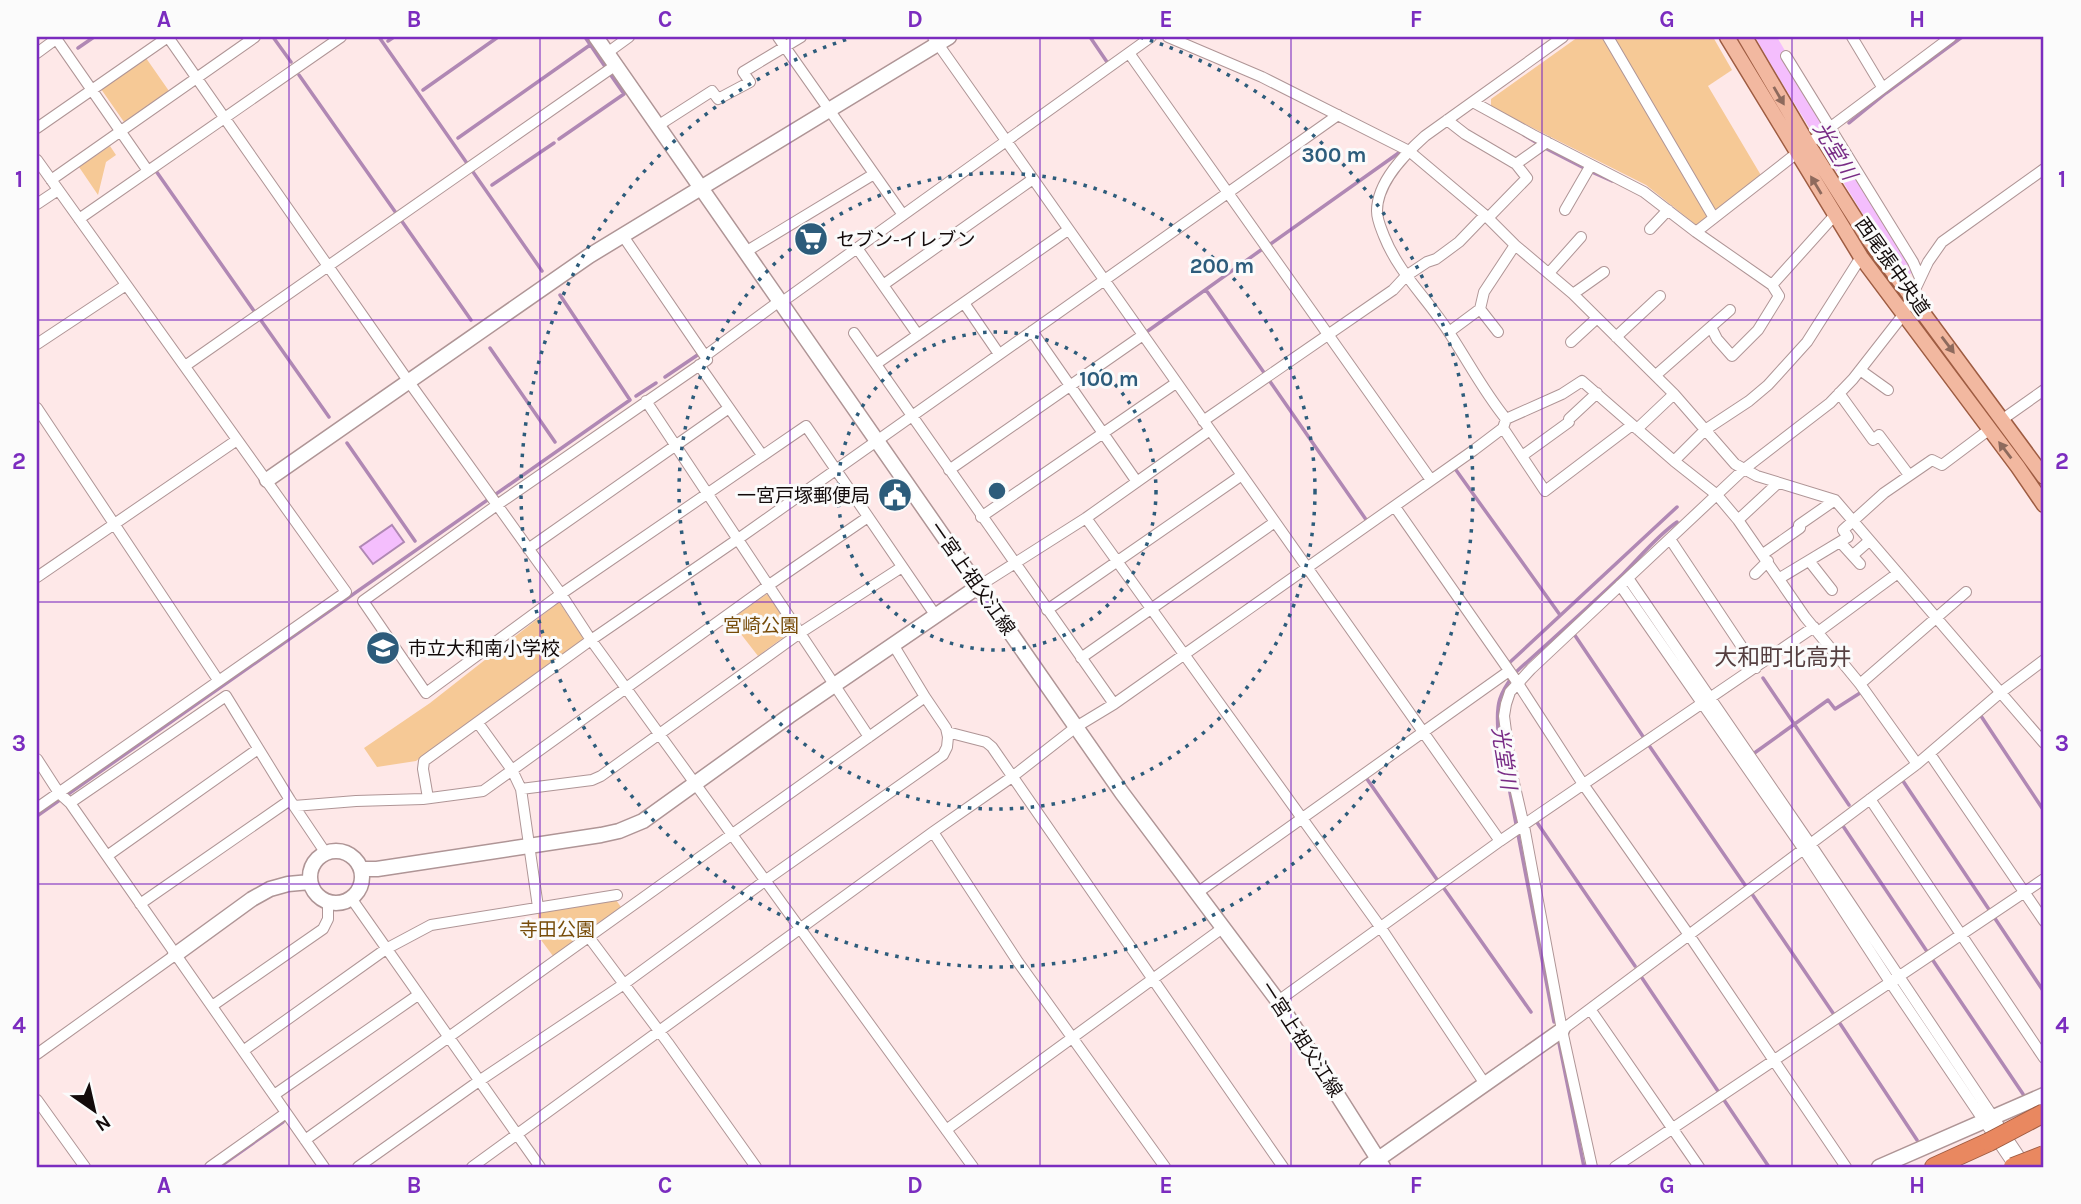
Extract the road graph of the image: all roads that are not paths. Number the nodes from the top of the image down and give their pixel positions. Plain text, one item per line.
1 (168, 37) edge
2 (255, 37) edge
3 (341, 37) edge
4 (596, 37) edge
5 (629, 37) edge
6 (778, 37) edge
7 (801, 37) edge
8 (1151, 37) edge
9 (1168, 37) edge
10 (1563, 37) edge
11 (1608, 37) edge
12 (1727, 37) edge
13 (1745, 37) edge
14 (1852, 37) edge
15 (1951, 37) edge
16 (55, 38) edge
17 (940, 39) edge
18 (785, 47) junction
19 (607, 52) junction
20 (1129, 52) junction
21 (37, 53) edge
22 (1786, 56) dead end
23 (616, 65) junction
24 (196, 78) junction
25 (1882, 87) junction
26 (91, 90) junction
27 (1473, 102) junction
28 (828, 109) junction
29 (1338, 115) junction
30 (224, 118) junction
31 (1447, 120) junction
32 (659, 125) junction
33 (37, 128) edge
34 (1828, 129) junction
35 (120, 131) junction
36 (1006, 141) junction
37 (1547, 142) junction
38 (1807, 145) junction
39 (1409, 151) junction
40 (37, 160) edge
41 (1516, 164) junction
42 (1591, 165) junction
43 (2044, 169) edge
44 (148, 171) junction
45 (874, 174) junction
46 (1033, 179) junction
47 (51, 180) junction
48 (702, 187) junction
49 (58, 190) junction
50 (1228, 192) junction
51 (37, 204) edge
52 (1668, 210) junction
53 (1565, 211) dead end
54 (903, 215) junction
55 (1834, 216) junction
56 (1487, 217) junction
57 (1714, 218) junction
58 (79, 219) junction
59 (1650, 229) dead end
60 (1068, 230) junction
61 (1696, 232) junction
62 (623, 236) junction
63 (1581, 237) dead end
64 (1514, 245) junction
65 (858, 248) junction
66 (747, 251) junction
67 (1861, 257) junction
68 (328, 266) junction
69 (1604, 272) dead end
70 (1549, 273) junction
71 (1406, 276) junction
72 (1920, 278) junction
73 (1103, 279) junction
74 (127, 285) junction
75 (883, 285) junction
76 (1772, 285) junction
77 (1573, 294) junction
78 (1660, 296) dead end
79 (1912, 298) junction
80 (781, 301) junction
81 (964, 303) junction
82 (1480, 309) junction
83 (1730, 310) dead end
84 (1903, 315) junction
85 (1596, 319) junction
86 (1711, 327) junction
87 (1032, 331) junction
88 (1449, 332) junction
89 (1498, 332) dead end
90 (855, 333) dead end
91 (1327, 334) junction
92 (918, 335) junction
93 (1143, 335) junction
94 (1616, 338) junction
95 (1571, 342) dead end
96 (37, 344) edge
97 (999, 354) junction
98 (702, 361) junction
99 (876, 364) junction
100 (185, 366) junction
101 (1860, 370) junction
102 (1656, 375) junction
103 (409, 382) junction
104 (1176, 383) junction
105 (1071, 386) junction
106 (1888, 390) dead end
107 (2044, 390) edge
108 (1597, 393) junction
109 (1674, 394) junction
110 (1839, 394) junction
111 (646, 401) junction
112 (37, 408) edge
113 (729, 408) junction
114 (912, 416) junction
115 (2003, 419) junction
116 (1504, 423) junction
117 (1207, 425) junction
118 (1635, 427) junction
119 (1990, 429) junction
120 (1705, 430) junction
121 (1104, 433) junction
122 (237, 440) junction
123 (877, 440) junction
124 (676, 446) junction
125 (762, 455) junction
126 (1522, 456) junction
127 (1674, 461) junction
128 (836, 470) junction
129 (949, 470) junction
130 (1743, 470) junction
131 (1242, 475) junction
132 (1909, 475) junction
133 (2044, 477) edge
134 (267, 480) junction
135 (1431, 480) junction
136 (1137, 482) junction
137 (1778, 483) junction
138 (707, 493) junction
139 (1717, 495) junction
140 (493, 500) junction
141 (1835, 500) junction
142 (2044, 505) edge
143 (1395, 507) junction
144 (868, 517) junction
145 (981, 517) junction
146 (1086, 518) junction
147 (1738, 520) junction
148 (1275, 522) junction
149 (1853, 522) junction
150 (115, 524) junction
151 (738, 539) junction
152 (1670, 539) junction
153 (1869, 541) junction
154 (1840, 542) junction
155 (528, 549) junction
156 (1766, 558) junction
157 (1117, 561) junction
158 (1810, 562) junction
159 (1015, 564) junction
160 (902, 566) junction
161 (1307, 568) junction
162 (1898, 573) junction
163 (1755, 574) dead end
164 (37, 578) edge
165 (1780, 578) junction
166 (1624, 582) junction
167 (769, 585) junction
168 (979, 586) junction
169 (1832, 590) dead end
170 (1966, 592) dead end
171 (561, 594) junction
172 (1151, 608) junction
173 (1047, 610) junction
174 (936, 616) junction
175 (1936, 618) junction
176 (1816, 630) junction
177 (800, 634) junction
178 (592, 640) junction
179 (894, 646) junction
180 (1184, 653) junction
181 (1081, 658) junction
182 (2044, 660) edge
183 (1756, 667) junction
184 (1513, 676) junction
185 (218, 680) junction
186 (1860, 684) junction
187 (835, 685) junction
188 (626, 687) junction
189 (2000, 693) junction
190 (925, 697) junction
191 (1707, 701) junction
192 (1114, 705) junction
193 (478, 723) junction
194 (1076, 727) junction
195 (947, 732) junction
196 (1424, 732) junction
197 (659, 734) junction
198 (869, 737) junction
199 (2044, 743) edge
200 (258, 750) junction
201 (1930, 754) junction
202 (37, 759) edge
203 (1917, 764) junction
204 (512, 770) junction
205 (1013, 777) junction
206 (695, 784) junction
207 (1583, 784) junction
208 (521, 789) junction
209 (64, 798) junction
210 (428, 798) junction
211 (1870, 799) junction
212 (292, 803) junction
213 (37, 808) edge
214 (1302, 819) junction
215 (1520, 828) junction
216 (933, 832) junction
217 (730, 834) junction
218 (1500, 842) junction
219 (529, 846) junction
220 (1807, 848) junction
221 (325, 852) junction
222 (107, 856) junction
223 (361, 869) junction
224 (2044, 878) edge
225 (766, 880) junction
226 (310, 882) junction
227 (2024, 892) junction
228 (1197, 893) junction
229 (617, 895) dead end
230 (351, 898) junction
231 (328, 902) junction
232 (141, 904) junction
233 (538, 907) junction
234 (2044, 921) edge
235 (1224, 927) junction
236 (801, 928) junction
237 (1381, 928) junction
238 (1961, 934) junction
239 (1689, 935) junction
240 (589, 936) junction
241 (386, 949) junction
242 (175, 955) junction
243 (1152, 979) junction
244 (1894, 979) junction
245 (624, 984) junction
246 (418, 995) junction
247 (1278, 1001) junction
248 (212, 1006) junction
249 (1590, 1009) junction
250 (1562, 1030) junction
251 (659, 1031) junction
252 (448, 1037) junction
253 (1072, 1038) junction
254 (243, 1051) junction
255 (37, 1054) edge
256 (2044, 1058) edge
257 (1774, 1061) junction
258 (479, 1082) junction
259 (1485, 1084) junction
260 (274, 1095) junction
261 (2044, 1095) edge
262 (37, 1100) edge
263 (286, 1113) junction
264 (2044, 1113) edge
265 (1988, 1119) junction
266 (1673, 1129) junction
267 (946, 1130) junction
268 (517, 1134) junction
269 (305, 1140) junction
270 (2044, 1155) edge
271 (1376, 1165) edge
272 (85, 1167) edge
273 (209, 1167) edge
274 (324, 1167) edge
275 (358, 1167) edge
276 (472, 1167) edge
277 (540, 1167) edge
278 (756, 1167) edge
279 (973, 1167) edge
280 (1165, 1167) edge
281 (1283, 1167) edge
282 (1592, 1167) edge
283 (1615, 1167) edge
284 (1699, 1167) edge
285 (1846, 1167) edge
286 (1879, 1167) edge
287 (1934, 1167) edge
288 (2014, 1167) edge
289 (2026, 1167) edge

1 - 24 street
1 - 26 street
2 - 24 street
3 - 30 street
4 - 19 street, 一宮上祖父江線
5 - 19 street
6 - 18 street
7 - 18 street
8 - 20 street
9 - 29 street
10 - 27 street
11 - 57 street
12 - 38 main road, 西尾張中央道
13 -> 38 main road, 西尾張中央道
14 - 25 street
15 - 25 street
16 - 21 street
16 - 26 street
17 - 28 street
17 - 36 street
18 - 28 street
18 - 32 street
19 - 23 street, 一宮上祖父江線
20 - 36 street
20 - 50 street
22 - 34 street
23 - 32 street, 一宮上祖父江線
23 - 68 street
24 - 30 street
24 - 35 street
25 - 34 street
26 - 33 street
26 - 35 street
27 - 31 street
27 - 37 street
28 - 45 street
28 - 48 street
29 - 39 street
29 - 50 street
30 - 44 street
30 - 68 street
31 - 39 street
31 - 41 street
32 - 48 street, 一宮上祖父江線
34 - 38 street
34 - 72 street
35 - 44 street
35 - 47 street
36 - 46 street
36 - 54 street
37 - 41 street
37 - 42 street
55 -> 38 main road, 西尾張中央道
38 - 57 street
38 - 79 main road, 西尾張中央道
39 - 56 street
39 - 71 street
40 - 47 street
41 - 56 street
42 - 52 street
42 - 53 street
43 - 72 street
44 - 58 street
45 - 54 street
45 - 66 street
46 - 60 street
46 - 75 street
47 - 49 street
48 - 62 street
48 - 66 street, 一宮上祖父江線
49 - 51 street
49 - 58 street
50 - 73 street
50 - 91 street
52 - 59 street
52 - 61 street
54 - 65 street
55 - 67 main road, 西尾張中央道
55 - 76 street
56 - 64 street
56 - 71 street
57 - 61 street
58 - 74 street
60 - 73 street
60 - 81 street
61 - 76 street
62 - 98 street
62 - 103 street
63 - 70 street
64 - 70 street
64 - 82 street
65 - 75 street
65 - 80 street
66 - 80 street, 一宮上祖父江線
67 - 84 main road, 西尾張中央道
67 - 120 street
68 - 100 street
68 - 103 street
69 - 77 street
70 - 77 street
71 - 88 street
71 - 91 street
72 - 79 street
73 - 87 street
73 - 93 street
74 - 96 street
74 - 100 street
75 - 92 street
76 - 86 street
77 - 85 street
78 - 94 street
79 - 84 street
79 -> 115 main road, 西尾張中央道
80 - 98 street
80 - 123 street, 一宮上祖父江線
81 - 92 street
81 - 97 street
82 - 88 street
82 - 89 street
83 - 86 street
84 - 101 street
84 - 119 main road, 西尾張中央道
85 - 94 street
85 - 95 street
86 - 102 street
87 - 97 street
87 - 105 street
88 - 116 street
90 - 99 street
91 - 117 street
91 - 135 street
92 - 99 street
93 - 104 street
93 - 105 street
94 - 102 street
97 - 114 street
98 - 111 street
98 - 113 street
99 - 114 street
100 - 122 street
101 - 106 street
101 - 110 street
102 - 109 street
103 - 134 street
103 - 140 street
104 - 117 street
104 - 121 street
105 - 121 street
105 - 129 street
107 - 115 street
108 - 116 street
108 - 118 street
108 - 126 street
109 - 118 street
109 - 120 street
110 - 130 street
110 - 132 street
111 - 124 street
111 - 140 street
112 - 150 street
113 - 124 street
113 - 125 street
114 - 123 street
114 - 129 street
115 - 133 main road, 西尾張中央道
116 - 126 street
116 - 135 street
117 - 131 street
117 - 136 street
118 - 126 street
118 - 127 street
119 - 132 street
142 -> 119 main road, 西尾張中央道
120 - 127 street
120 - 130 street
121 - 136 street
121 - 145 street
122 - 134 street
122 - 150 street
123 - 128 street
123 - 168 street, 一宮上祖父江線
124 - 138 street
124 - 155 street
125 - 128 street
125 - 138 street
127 - 139 street
128 - 144 street
128 - 151 street
129 - 145 street
130 - 137 street
130 - 139 street
131 - 148 street
131 - 157 street
132 - 149 street
134 - 185 street
135 - 143 street
136 - 146 street
137 - 141 street
137 - 147 street
138 - 151 street
138 - 171 street
139 - 147 street
139 - 152 street
140 - 155 street
140 - 171 street
141 - 149 street
141 - 156 street
143 - 161 street
143 - 184 street
144 - 160 street
144 - 167 street
145 - 159 street
146 - 157 street
146 - 159 street
147 - 156 street
148 - 161 street
148 - 172 street
149 - 153 street
149 - 154 street
150 - 164 street
150 - 185 street
151 - 167 street
151 - 178 street
152 - 166 street
152 - 183 street
153 - 154 street
153 - 162 street
154 - 158 street
155 - 171 street
156 - 163 street
156 - 165 street
157 - 172 street
157 - 173 street
158 - 165 street
158 - 169 street
159 - 168 street
159 - 173 street
160 - 174 street
160 - 177 street
161 - 180 street
161 - 196 street
162 - 175 street
162 - 176 street
165 - 176 street
166 - 184 street
166 - 191 street
167 - 177 street
167 - 188 street
168 - 174 street
168 - 194 street, 一宮上祖父江線
170 - 175 street
171 - 178 street
172 - 180 street
172 - 181 street
173 - 181 street
174 - 179 street
175 - 186 street
175 - 189 street
176 - 183 street
176 - 186 street
177 - 187 street
177 - 197 street
178 - 188 street
178 - 193 street
179 - 187 street
179 - 190 street
180 - 192 street
180 - 214 street
181 - 192 street
182 - 189 street
183 - 191 street
184 - 196 street
184 - 207 street
184 - 215 street
185 - 209 street
186 - 203 street
187 - 198 street
187 - 206 street
188 - 197 street
188 - 204 street
189 - 199 street
189 - 201 street
190 - 195 street
190 - 198 street
191 - 207 street
191 - 220 street
192 - 194 street
193 - 204 street
193 - 210 street
194 - 205 street
194 - 228 street, 一宮上祖父江線
195 - 205 street
195 - 225 street
196 - 214 street
196 - 218 street
197 - 206 street
197 - 208 street
198 - 217 street
200 - 209 street
200 - 212 street
200 - 222 street
201 - 203 street
201 - 227 street
202 - 209 street
203 - 211 street
204 - 208 street
204 - 210 street
205 - 216 street
205 - 243 street
206 - 217 street
206 - 219 street
207 - 215 street
207 - 239 street
208 - 219 street
209 - 213 street
209 - 222 street
210 - 212 street
211 - 220 street
211 - 238 street
212 - 221 street
212 - 232 street
214 - 228 street
214 - 237 street
215 - 218 street
215 - 250 street
216 - 236 street
216 - 253 street
217 - 225 street
217 - 240 street
218 - 237 street
219 - 223 street
219 - 233 street
220 - 239 street
220 - 244 street
221 - 223 street
221 - 226 street
222 - 232 street
223 - 230 street
224 - 227 street
225 - 236 street
225 - 245 street
226 - 231 street
226 - 242 street
227 - 234 street
227 - 238 street
228 - 235 street, 一宮上祖父江線
229 - 233 street
230 - 231 street
230 - 241 street
231 - 248 street
232 - 242 street
233 - 241 street
235 - 243 street
235 - 247 street, 一宮上祖父江線
236 - 251 street
236 - 267 street
237 - 247 street
237 - 259 street
238 - 244 street
238 - 256 street
239 - 249 street
239 - 257 street
240 - 245 street
240 - 252 street
241 - 246 street
241 - 254 street
242 - 248 street
242 - 255 street
243 - 253 street
243 - 281 street
244 - 257 street
244 - 265 street
245 - 251 street
245 - 258 street
246 - 252 street
246 - 260 street
247 - 271 street, 一宮上祖父江線
248 - 254 street
249 - 250 street
249 - 266 street
250 - 259 street
250 - 282 street
251 - 268 street
251 - 278 street
252 - 258 street
252 - 269 street
253 - 267 street
253 - 280 street
254 - 260 street
257 - 266 street
257 - 285 street
258 - 268 street
258 - 275 street
259 - 271 street
260 - 263 street
261 - 265 street
262 - 272 street
263 - 269 street
263 - 273 street
264 - 287 highway, bridge
265 - 286 street
265 - 288 street
265 - 289 street
266 - 283 street
266 - 284 street
267 - 279 street
268 - 276 street
268 - 277 street
269 - 274 street
270 - 288 highway, bridge

